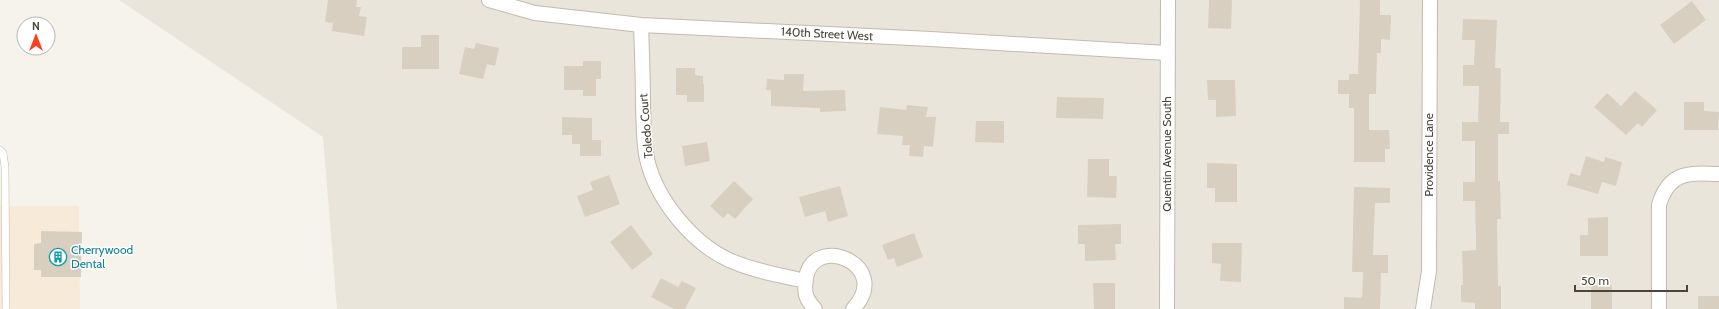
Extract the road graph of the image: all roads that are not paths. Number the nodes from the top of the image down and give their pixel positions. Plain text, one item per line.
1 (489, 0) edge
2 (1168, 0) edge
3 (1430, 0) edge
4 (641, 25) junction
5 (1167, 53) junction
6 (0, 150) edge
7 (1719, 174) edge
8 (806, 281) junction
9 (6, 309) edge
10 (815, 309) edge
11 (853, 309) edge
12 (1167, 309) edge
13 (1423, 309) edge
14 (1659, 309) edge

1 - 4 street, 140th Street West
2 - 5 street, Quentin Avenue South
3 - 13 street, Providence Lane
4 - 5 street, 140th Street West
4 - 8 street, Toledo Court
5 - 12 street, Quentin Avenue South
6 - 9 lane
7 - 14 street
8 - 10 street
8 - 11 street

